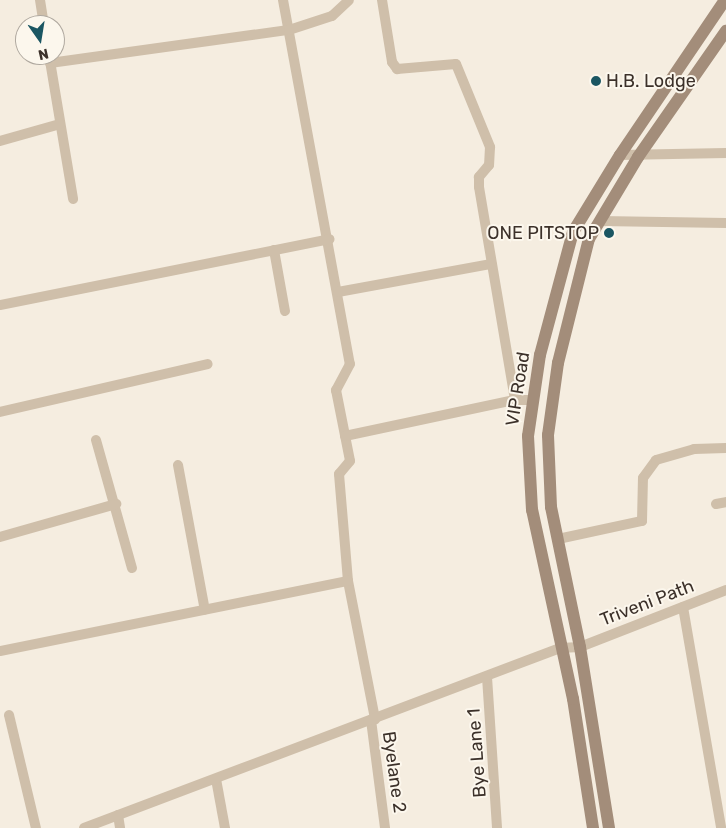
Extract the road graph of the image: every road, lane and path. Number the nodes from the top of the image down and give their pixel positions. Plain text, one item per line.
1 (40, 0) edge
2 (284, 0) edge
3 (349, 0) edge
4 (382, 0) edge
5 (725, 0) edge
6 (42, 15) edge
7 (289, 30) junction
8 (726, 31) edge
9 (65, 57) edge
10 (51, 65) edge
11 (60, 124) junction
12 (0, 141) edge
13 (726, 153) edge
14 (620, 155) junction
15 (638, 156) junction
16 (73, 199) dead end
17 (600, 221) junction
18 (726, 223) edge
19 (329, 239) junction
20 (274, 250) junction
21 (491, 264) junction
22 (338, 292) junction
23 (0, 305) edge
24 (285, 311) dead end
25 (208, 364) dead end
26 (515, 400) junction
27 (534, 400) junction
28 (0, 412) edge
29 (345, 436) junction
30 (96, 440) dead end
31 (726, 448) edge
32 (178, 465) dead end
33 (116, 504) junction
34 (0, 537) edge
35 (558, 539) junction
36 (132, 568) dead end
37 (348, 581) junction
38 (726, 590) edge
39 (683, 607) junction
40 (205, 610) junction
41 (580, 646) junction
42 (560, 648) junction
43 (0, 651) edge
44 (487, 677) junction
45 (9, 715) dead end
46 (373, 720) junction
47 (216, 779) junction
48 (118, 816) junction
49 (36, 828) edge
50 (84, 828) edge
51 (120, 828) edge
52 (225, 828) edge
53 (385, 828) edge
54 (498, 828) edge
55 (593, 828) edge
56 (609, 828) edge
57 (721, 828) edge

1 - 6 street
2 - 7 street, Byelane 2
3 - 7 street
4 - 21 street
5 - 14 main road, VIP Road
7 - 9 street
7 - 19 street, Byelane 2
8 - 15 main road, VIP Road
10 - 11 street
11 - 12 street
11 - 16 street
13 - 15 street
14 - 15 street
14 - 27 main road, VIP Road
15 - 17 main road, VIP Road
17 - 18 street
17 - 35 main road, VIP Road
19 - 20 street
19 - 22 street, Byelane 2
20 - 23 street
20 - 24 street
21 - 22 street
21 - 26 street
22 - 29 street, Byelane 2
25 - 28 street
26 - 27 street
26 - 29 street
27 - 42 main road, VIP Road
29 - 37 street, Byelane 2
30 - 33 street
31 - 35 street
32 - 40 street
33 - 34 street
33 - 36 street
35 - 41 main road, VIP Road
37 - 40 street
37 - 46 street, Byelane 2
38 - 39 street, Triveni Path
39 - 41 street, Triveni Path
39 - 57 street
40 - 43 street
41 - 42 street, Triveni Path
41 - 56 main road, VIP Road
42 - 44 street, Triveni Path
42 - 55 main road, VIP Road
44 - 46 street, Triveni Path
44 - 54 street, Bye Lane 1
45 - 49 street
46 - 47 street, Triveni Path
46 - 53 street, Byelane 2
47 - 48 street, Triveni Path
47 - 52 street
48 - 50 street, Triveni Path
48 - 51 street

